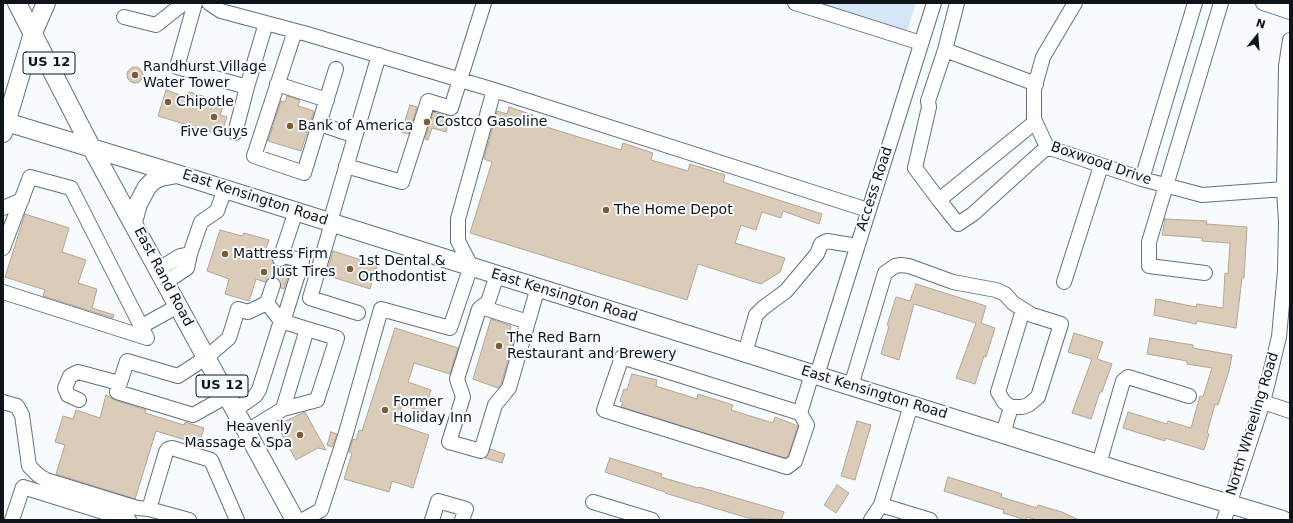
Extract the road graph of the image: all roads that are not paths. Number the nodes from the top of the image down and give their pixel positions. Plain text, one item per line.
1 (17, 3) edge
2 (38, 3) edge
3 (46, 3) edge
4 (184, 3) edge
5 (195, 3) edge
6 (209, 3) edge
7 (484, 3) edge
8 (795, 3) edge
9 (934, 3) edge
10 (957, 3) edge
11 (1075, 3) edge
12 (1195, 3) edge
13 (1221, 3) edge
14 (1263, 3) edge
15 (1290, 12) edge
16 (124, 17) dead end
17 (266, 23) junction
18 (295, 31) junction
19 (33, 33) junction
20 (1290, 40) edge
21 (921, 43) junction
22 (945, 50) junction
23 (379, 55) junction
24 (336, 69) dead end
25 (460, 80) junction
26 (277, 84) junction
27 (1036, 84) junction
28 (247, 87) junction
29 (494, 90) junction
30 (327, 100) junction
31 (1035, 122) junction
32 (1288, 122) edge
33 (320, 124) junction
34 (4, 125) edge
35 (235, 133) dead end
36 (355, 136) junction
37 (91, 147) junction
38 (1047, 147) junction
39 (346, 166) junction
40 (1101, 166) junction
41 (177, 174) junction
42 (1142, 179) junction
43 (1166, 186) junction
44 (225, 189) junction
45 (1284, 189) junction
46 (22, 200) junction
47 (939, 200) junction
48 (3, 208) edge
49 (868, 210) junction
50 (296, 211) junction
51 (133, 222) junction
52 (331, 222) junction
53 (857, 246) junction
54 (3, 248) edge
55 (470, 266) junction
56 (1287, 272) edge
57 (1205, 273) dead end
58 (497, 275) junction
59 (162, 276) junction
60 (1064, 282) dead end
61 (273, 285) tunnel mouth
62 (538, 288) junction
63 (3, 292) edge
64 (267, 303) junction
65 (178, 306) junction
66 (481, 307) junction
67 (1023, 310) junction
68 (358, 313) dead end
69 (282, 322) junction
70 (528, 322) junction
71 (142, 326) junction
72 (307, 329) junction
73 (749, 354) junction
74 (206, 357) junction
75 (815, 374) junction
76 (851, 386) junction
77 (118, 387) junction
78 (1189, 396) dead end
79 (79, 400) dead end
80 (3, 402) edge
81 (1262, 402) junction
82 (231, 403) junction
83 (911, 405) junction
84 (1011, 407) junction
85 (283, 409) junction
86 (1290, 411) edge
87 (800, 413) junction
88 (247, 431) junction
89 (1004, 434) junction
90 (1099, 464) junction
91 (593, 502) dead end
92 (881, 504) junction
93 (149, 509) junction
94 (1226, 512) edge
95 (12, 520) edge
96 (129, 520) edge
97 (188, 520) edge
98 (237, 520) edge
99 (296, 520) edge
100 (303, 520) edge
101 (432, 520) edge
102 (462, 520) edge
103 (652, 520) edge
104 (871, 520) edge
105 (930, 520) edge
106 (1283, 520) edge

1 - 19 main road, US 12
2 - 19 main road
3 - 19 main road
4 - 16 street
5 - 28 street
6 - 17 street
7 - 25 street
8 - 21 street
9 - 21 street, Access Road
10 - 22 street
11 - 27 street, Boxwood Drive
12 - 42 street
13 - 43 street
14 - 15 street
17 - 18 street
17 - 28 street
18 - 23 street
18 - 26 street
19 - 34 main road
19 - 37 main road, East Rand Road / US 12
20 - 32 street, North Wheeling Road
21 - 49 street, Access Road
22 - 27 street
22 - 47 street
23 - 25 street
23 - 36 street
24 - 30 street
25 - 29 street
25 - 39 street
26 - 30 street
26 - 33 street
27 - 31 street, Boxwood Drive
28 - 35 street
29 - 49 street
29 - 55 street
30 - 33 street
31 - 38 street, Boxwood Drive
31 - 47 street
32 - 45 street, North Wheeling Road
33 - 36 street
34 - 37 main road, East Kensington Road
36 - 39 street
37 - 41 main road, East Kensington Road
37 - 51 main road, East Rand Road / US 12
38 - 40 street, Boxwood Drive
38 - 47 street
39 - 52 street
40 - 42 street, Boxwood Drive
40 - 60 street
41 - 44 main road, East Kensington Road
41 - 51 main road
42 - 43 street, Boxwood Drive
43 - 45 street, Boxwood Drive
43 - 57 street
44 - 50 main road, East Kensington Road
44 - 59 street
45 - 56 street, North Wheeling Road
46 - 48 street
46 - 54 street
46 - 71 street
49 - 53 street, Access Road
50 - 52 main road, East Kensington Road
50 - 69 street
51 - 59 main road, East Rand Road / US 12
52 - 55 main road, East Kensington Road
52 - 68 street
53 - 73 street
53 - 75 street, Access Road
55 - 58 main road, East Kensington Road
55 - 100 street
56 - 81 street, North Wheeling Road
58 - 62 main road, East Kensington Road
58 - 66 street
59 - 65 main road, East Rand Road / US 12
61 - 64 street
62 - 70 street
62 - 73 main road, East Kensington Road
63 - 71 street
64 - 69 street
64 - 74 street
65 - 71 street
65 - 74 main road, East Rand Road / US 12
66 - 70 street
66 - 70 street
67 - 76 street
67 - 84 street
67 - 84 street
69 - 72 street
69 - 82 street
72 - 85 street
72 - 85 street
73 - 75 main road, East Kensington Road
74 - 77 street
74 - 82 main road, East Rand Road / US 12
75 - 76 main road, East Kensington Road
75 - 87 street, Access Road
76 - 83 main road, East Kensington Road
77 - 79 street
77 - 82 street
78 - 90 street
80 - 93 street
81 - 86 street
81 - 94 street, North Wheeling Road
82 - 88 main road, East Rand Road / US 12
83 - 89 main road, East Kensington Road
83 - 92 street
84 - 89 street
85 - 88 street
87 - 87 street
88 - 99 main road, East Rand Road / US 12
89 - 90 main road, East Kensington Road
90 - 94 main road, East Kensington Road
91 - 103 street
92 - 104 street
92 - 105 street
93 - 97 street
93 - 98 street
94 - 106 main road, East Kensington Road
95 - 96 street
101 - 102 street

